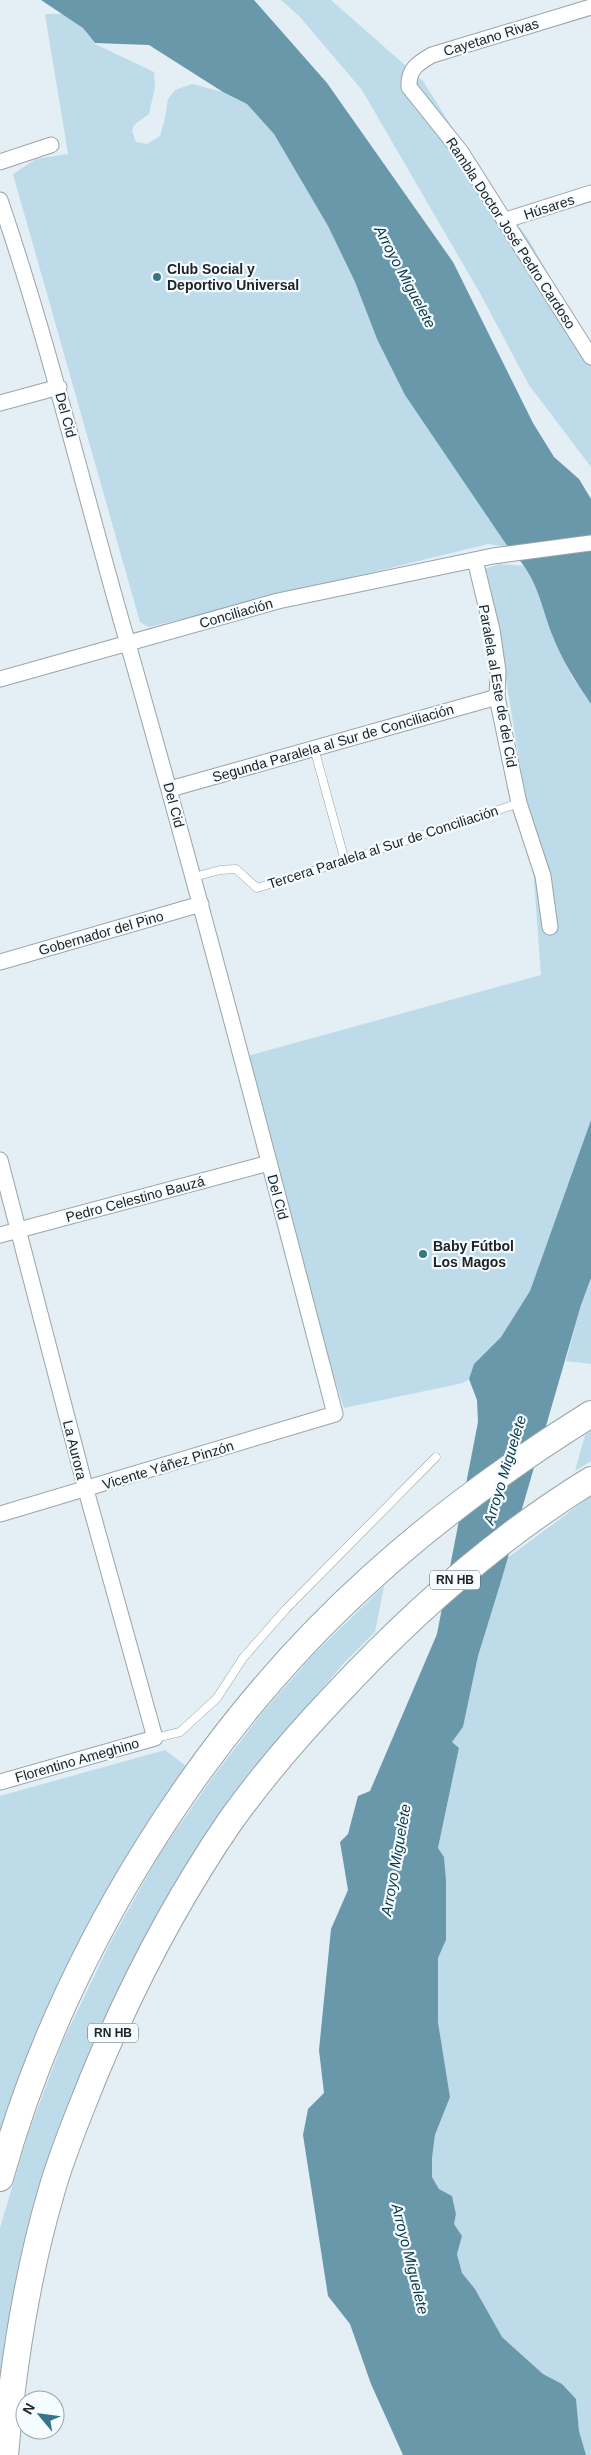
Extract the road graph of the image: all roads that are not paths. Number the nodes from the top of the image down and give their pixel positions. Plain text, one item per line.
1 (591, 6) edge
2 (409, 87) joint
3 (51, 145) dead end
4 (0, 162) edge
5 (591, 193) edge
6 (0, 200) edge
7 (506, 220) junction
8 (591, 356) edge
9 (59, 387) junction
10 (0, 403) edge
11 (591, 543) edge
12 (475, 560) junction
13 (128, 644) junction
14 (0, 679) edge
15 (497, 697) junction
16 (314, 748) junction
17 (170, 789) junction
18 (519, 802) junction
19 (345, 861) junction
20 (194, 877) junction
21 (201, 904) junction
22 (550, 927) dead end
23 (0, 962) edge
24 (0, 1160) edge
25 (269, 1163) junction
26 (19, 1230) junction
27 (0, 1236) edge
28 (335, 1414) joint
29 (588, 1416) edge
30 (436, 1457) dead end
31 (591, 1480) edge
32 (86, 1490) junction
33 (0, 1514) edge
34 (155, 1738) junction
35 (0, 1782) edge
36 (0, 2178) edge
37 (5, 2455) edge

1 - 2 street, Cayetano Rivas
2 - 7 street, Rambla Doctor José Pedro Cardoso
3 - 4 street
5 - 7 street, Húsares
6 - 9 street, Del Cid
7 - 8 street, Rambla Doctor José Pedro Cardoso
9 - 10 street
9 - 13 street, Del Cid
11 - 12 street, Conciliación
12 - 13 street, Conciliación
12 - 15 street, Paralela al Este de del Cid
13 - 14 street, Conciliación
13 - 17 street, Del Cid
15 - 16 street, Segunda Paralela al Sur de Conciliación
15 - 18 street, Paralela al Este de del Cid
16 - 17 street, Segunda Paralela al Sur de Conciliación
16 - 19 lane
17 - 20 street, Del Cid
18 - 19 lane, Tercera Paralela al Sur de Conciliación
18 - 22 street, Paralela al Este de del Cid
19 - 20 lane, Tercera Paralela al Sur de Conciliación
20 - 21 street, Del Cid
21 - 23 street, Gobernador del Pino
21 - 25 street, Del Cid
24 - 26 street, La Aurora
25 - 26 street, Pedro Celestino Bauzá
25 - 28 street, Del Cid
26 - 27 street, Pedro Celestino Bauzá
26 - 32 street, La Aurora
28 - 32 street, Vicente Yáñez Pinzón
29 - 36 highway
30 - 34 lane
31 - 37 highway, RN HB
32 - 33 street, Vicente Yáñez Pinzón
32 - 34 street, La Aurora
34 - 35 street, Florentino Ameghino

